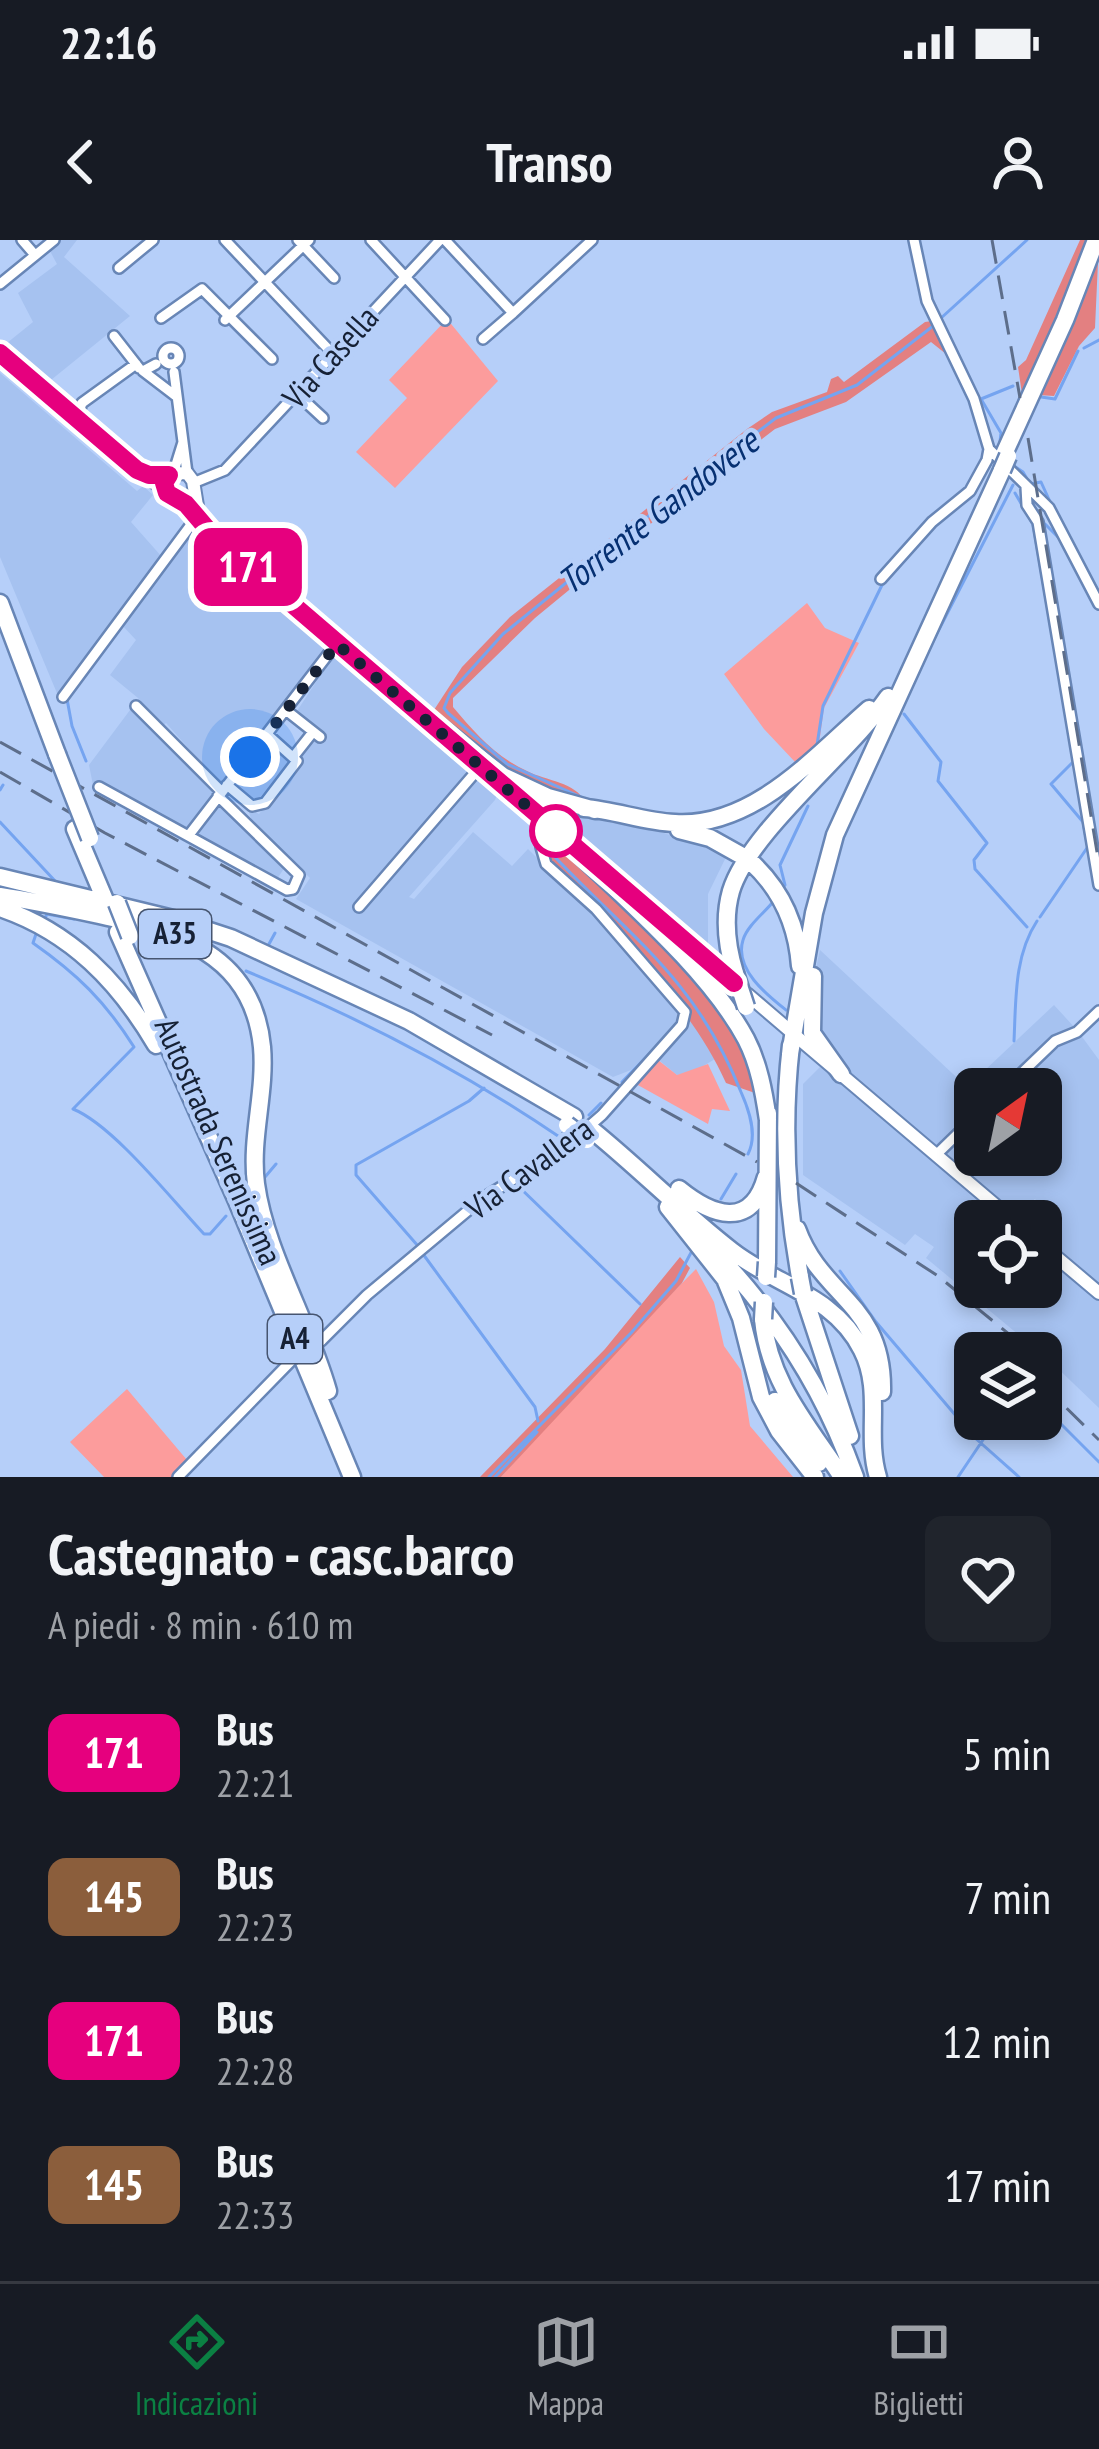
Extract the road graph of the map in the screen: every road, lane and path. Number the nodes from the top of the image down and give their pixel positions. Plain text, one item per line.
1 (22, 240) edge
2 (54, 240) edge
3 (153, 240) edge
4 (225, 240) edge
5 (371, 240) edge
6 (568, 240) edge
7 (592, 240) edge
8 (914, 240) edge
9 (448, 241) edge
10 (303, 242) edge
11 (1097, 243) edge
12 (579, 251) junction
13 (35, 256) junction
14 (119, 268) dead end
15 (404, 276) junction
16 (334, 278) dead end
17 (265, 281) junction
18 (0, 284) edge
19 (513, 313) junction
20 (161, 318) dead end
21 (228, 318) junction
22 (445, 320) dead end
23 (114, 336) dead end
24 (483, 338) dead end
25 (332, 353) junction
26 (0, 355) edge
27 (272, 359) dead end
28 (140, 367) junction
29 (296, 393) junction
30 (177, 397) junction
31 (323, 418) dead end
32 (85, 426) junction
33 (1000, 459) junction
34 (182, 483) junction
35 (1026, 487) junction
36 (196, 518) junction
37 (215, 538) junction
38 (880, 579) dead end
39 (0, 603) edge
40 (1099, 604) edge
41 (0, 631) edge
42 (921, 634) junction
43 (337, 644) junction
44 (382, 682) junction
45 (63, 697) dead end
46 (136, 706) dead end
47 (287, 711) junction
48 (268, 735) junction
49 (52, 753) junction
50 (294, 756) junction
51 (480, 767) junction
52 (99, 787) dead end
53 (222, 791) junction
54 (584, 808) junction
55 (553, 829) junction
56 (189, 835) junction
57 (569, 844) junction
58 (826, 862) junction
59 (0, 880) edge
60 (1099, 885) edge
61 (0, 896) edge
62 (358, 907) dead end
63 (0, 908) edge
64 (124, 934) junction
65 (735, 978) junction
66 (746, 1000) junction
67 (1099, 1011) edge
68 (792, 1040) junction
69 (1027, 1068) edge
70 (841, 1074) junction
71 (768, 1120) junction
72 (590, 1135) junction
73 (954, 1138) edge
74 (936, 1155) junction
75 (769, 1159) junction
76 (989, 1200) edge
77 (237, 1201) junction
78 (788, 1202) junction
79 (668, 1207) junction
80 (1062, 1261) edge
81 (805, 1289) junction
82 (1099, 1292) edge
83 (764, 1310) junction
84 (328, 1391) junction
85 (178, 1477) edge
86 (352, 1477) edge
87 (362, 1477) edge
88 (815, 1477) edge
89 (830, 1477) edge
90 (842, 1477) edge
91 (862, 1477) edge
92 (881, 1477) edge

1 - 13 street
2 - 13 street
3 - 14 street
4 - 17 street
5 - 15 street
6 - 12 street
7 - 12 street
8 - 33 street
9 - 15 street, Via Casella
9 - 19 street
10 - 16 street
10 - 17 street
11 - 33 highway
12 - 19 street
13 - 18 street
15 - 22 street
15 - 25 street, Via Casella
17 - 21 street
17 - 25 street
19 - 24 street
20 - 21 street
21 - 27 street
23 - 28 street
25 - 29 street, Via Casella
26 - 32 main road
26 - 34 main road
28 - 30 street
28 - 30 street
28 - 32 street
29 - 31 street
29 - 34 street, Via Casella
30 - 34 street
32 - 34 main road
33 - 35 street
33 - 38 street
33 - 42 highway
33 - 58 highway
34 - 36 main road
34 - 37 main road
35 - 40 street
35 - 60 street
36 - 37 main road
36 - 45 street
37 - 43 main road
39 - 49 highway, Autostrada Serenissima / A4
41 - 49 highway, Autostrada Serenissima / A4
42 - 54 highway
42 - 65 highway
43 - 44 main road
43 - 47 street
44 - 51 main road
44 - 54 highway
46 - 53 street
47 - 48 street
47 - 50 street
48 - 50 street
48 - 53 street
49 - 64 highway, Autostrada Serenissima / A4
50 - 53 street
51 - 55 main road
51 - 62 street
52 - 56 street
53 - 56 street
53 - 56 street
54 - 68 highway
55 - 57 main road
55 - 85 street, Via Cavallera, bridge
57 - 65 main road
57 - 71 highway
58 - 68 highway
58 - 70 highway
59 - 72 highway
61 - 84 highway, A35
63 - 77 highway, A35
64 - 77 highway, Autostrada Serenissima / A4
64 - 84 highway, Autostrada Serenissima / A4
65 - 66 highway, bridge
66 - 68 main road
66 - 71 highway
67 - 69 street
68 - 70 main road
68 - 78 highway
70 - 74 main road
71 - 75 highway
72 - 75 highway
72 - 79 highway
72 - 81 highway
73 - 74 street
74 - 76 main road
75 - 83 highway
77 - 86 highway, Autostrada Serenissima / A4
78 - 81 highway
78 - 92 highway
79 - 88 highway
79 - 91 highway
80 - 82 main road
81 - 91 highway
81 - 91 highway
81 - 92 highway
83 - 89 highway
83 - 90 highway
84 - 87 highway, Autostrada Serenissima / A4

